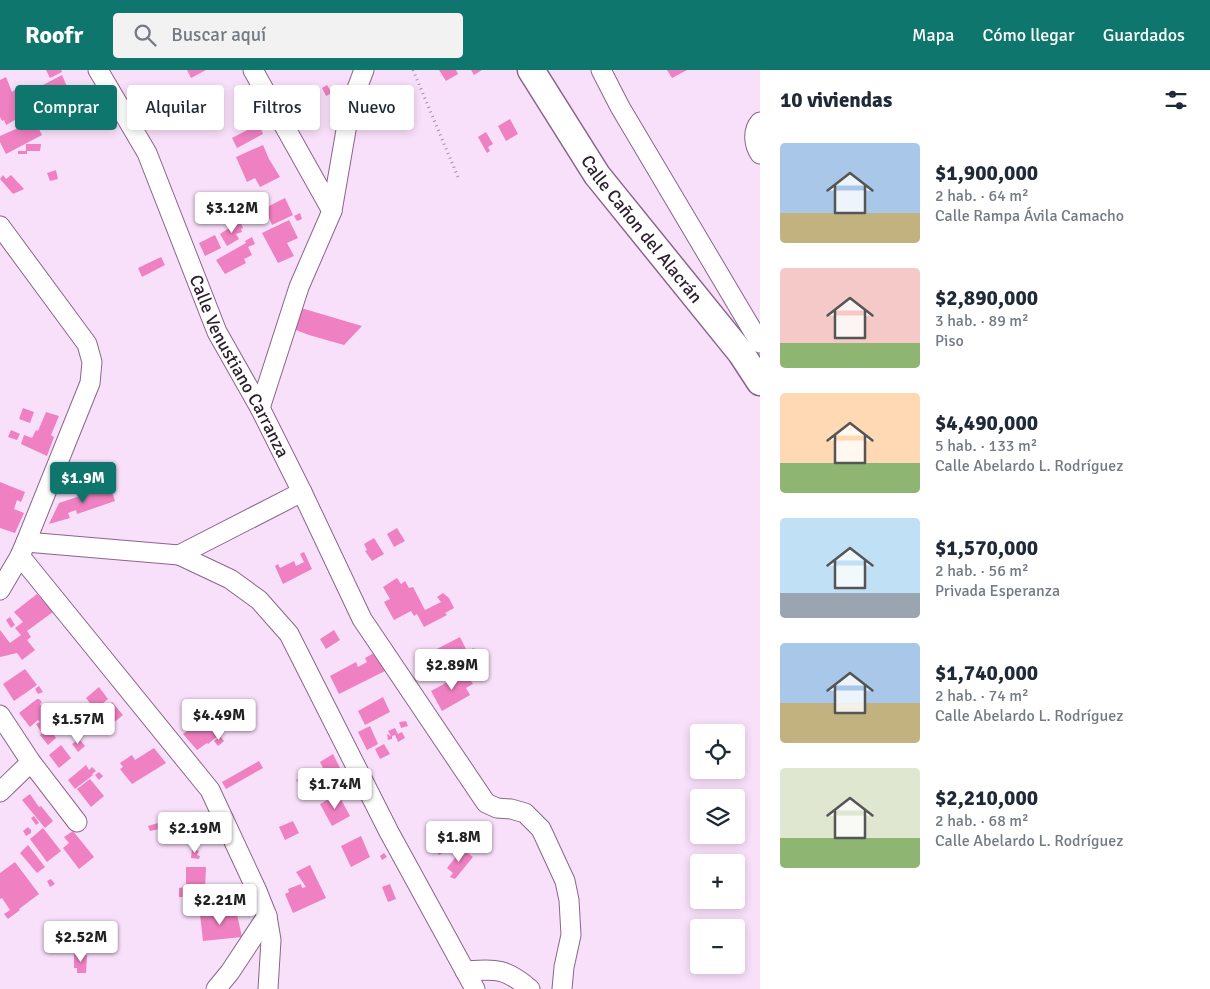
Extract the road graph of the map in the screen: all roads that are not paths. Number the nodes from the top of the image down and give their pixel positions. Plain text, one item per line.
1 (98, 70) edge
2 (253, 70) edge
3 (364, 70) edge
4 (530, 70) edge
5 (601, 70) edge
6 (760, 122) edge
7 (760, 154) edge
8 (332, 211) junction
9 (0, 226) edge
10 (755, 343) edge
11 (760, 382) edge
12 (260, 408) junction
13 (302, 492) junction
14 (23, 549) junction
15 (179, 555) junction
16 (0, 590) edge
17 (0, 715) edge
18 (31, 762) junction
19 (0, 792) edge
20 (77, 822) dead end
21 (267, 916) junction
22 (465, 971) junction
23 (216, 989) edge
24 (268, 989) edge
25 (475, 989) edge
26 (530, 989) edge
27 (562, 989) edge

1 - 12 street, Calle Venustiano Carranza
2 - 8 street
3 - 8 street
4 - 10 main road, Calle Cañon del Alacrán
5 - 10 street
6 - 7 street
8 - 12 street
9 - 14 street
10 - 11 main road, Calle Cañon del Alacrán
12 - 13 street, Calle Venustiano Carranza
13 - 15 street
13 - 27 street, Calle Venustiano Carranza
14 - 15 street
14 - 16 street
14 - 21 street
15 - 22 street
17 - 18 street
18 - 19 street
18 - 20 street
21 - 23 street
21 - 24 street
22 - 25 street
22 - 26 street

